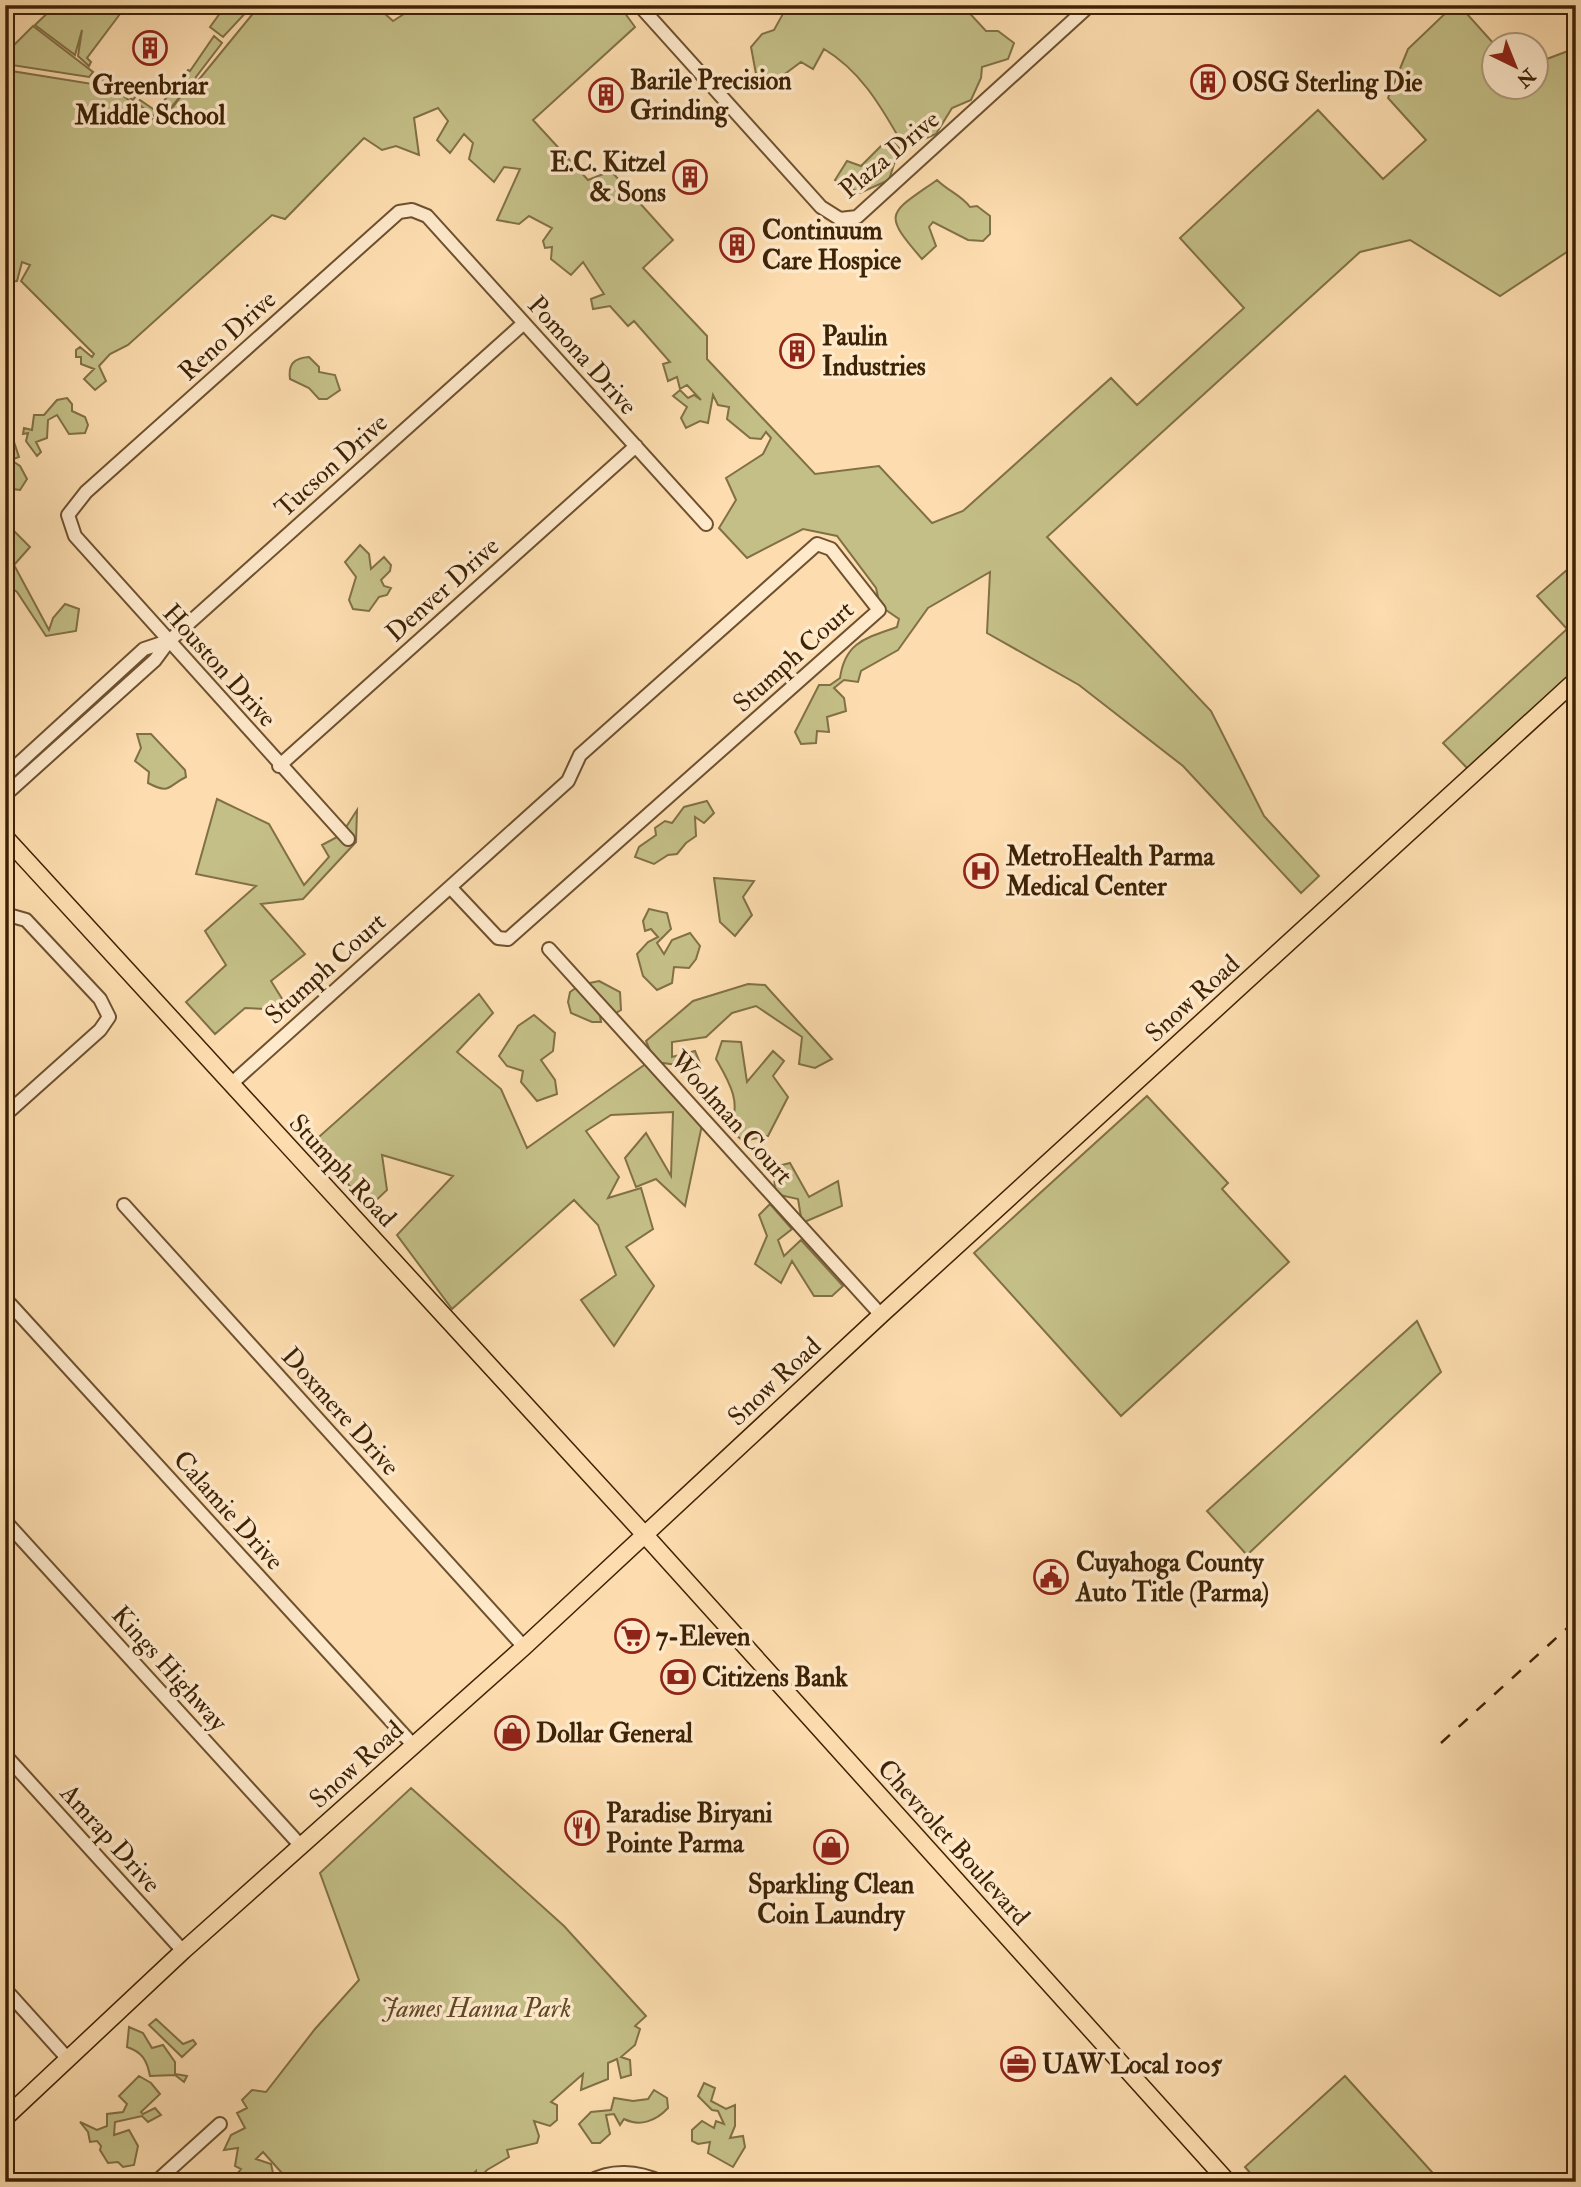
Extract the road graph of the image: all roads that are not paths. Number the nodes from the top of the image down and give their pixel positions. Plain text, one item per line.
1 (639, 5) edge
2 (1090, 5) edge
3 (427, 216) joint
4 (524, 323) junction
5 (636, 446) junction
6 (68, 515) joint
7 (706, 524) dead end
8 (169, 641) junction
9 (1576, 680) edge
10 (279, 765) junction
11 (5, 776) edge
12 (5, 795) edge
13 (5, 837) edge
14 (348, 839) dead end
15 (450, 887) junction
16 (5, 914) edge
17 (549, 949) dead end
18 (231, 1084) junction
19 (5, 1115) edge
20 (124, 1205) dead end
21 (10, 1304) dead end
22 (881, 1315) junction
23 (5, 1521) edge
24 (645, 1535) junction
25 (524, 1647) junction
26 (414, 1746) junction
27 (5, 1755) edge
28 (301, 1846) junction
29 (183, 1951) junction
30 (5, 1989) edge
31 (68, 2059) junction
32 (5, 2118) edge
33 (220, 2124) dead end
34 (156, 2182) edge
35 (589, 2182) edge
36 (661, 2182) edge
37 (1228, 2182) edge

1 - 2 street, Plaza Drive
3 - 4 street, Pomona Drive
3 - 6 street, Reno Drive
4 - 5 street, Pomona Drive
4 - 8 street, Tucson Drive
5 - 7 street, Pomona Drive
5 - 10 street, Denver Drive
6 - 8 street, Houston Drive
8 - 10 street, Houston Drive
8 - 11 street, Tucson Drive
8 - 12 street, Tucson Drive
9 - 22 main road, Snow Road
10 - 14 street, Houston Drive
13 - 18 main road, Stumph Road
15 - 15 street, Stumph Court
15 - 18 street, Stumph Court
16 - 19 street
17 - 22 street, Woolman Court
18 - 24 main road, Stumph Road
20 - 25 street, Doxmere Drive
21 - 26 street, Calamie Drive
22 - 24 main road, Snow Road
23 - 28 street, Kings Highway
24 - 25 main road, Snow Road
24 - 37 main road, Chevrolet Boulevard
25 - 26 main road, Snow Road
26 - 28 main road, Snow Road
27 - 29 street, Amrap Drive
28 - 29 main road, Snow Road
29 - 31 main road, Snow Road
30 - 31 street
31 - 32 main road, Snow Road
33 - 34 street
35 - 36 street

